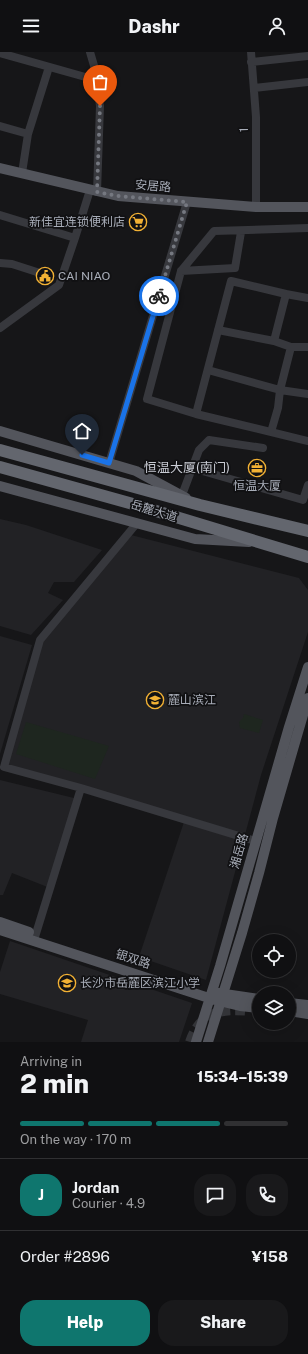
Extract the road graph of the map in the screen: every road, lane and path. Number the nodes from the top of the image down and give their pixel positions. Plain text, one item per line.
1 (90, 52) edge
2 (250, 52) edge
3 (0, 53) edge
4 (308, 56) edge
5 (251, 62) junction
6 (49, 67) junction
7 (96, 80) junction
8 (308, 82) edge
9 (254, 88) junction
10 (0, 126) edge
11 (28, 134) junction
12 (0, 168) edge
13 (22, 173) junction
14 (94, 191) junction
15 (187, 202) junction
16 (256, 207) junction
17 (308, 207) edge
18 (0, 215) edge
19 (308, 228) edge
20 (241, 232) dead end
21 (75, 238) junction
22 (0, 263) edge
23 (181, 271) junction
24 (43, 274) dead end
25 (286, 294) junction
26 (308, 298) edge
27 (0, 328) edge
28 (218, 330) junction
29 (274, 341) junction
30 (291, 347) junction
31 (308, 347) edge
32 (208, 370) junction
33 (280, 390) junction
34 (308, 394) edge
35 (196, 414) junction
36 (0, 432) edge
37 (271, 432) junction
38 (308, 441) edge
39 (264, 448) dead end
40 (0, 450) edge
41 (109, 463) junction
42 (0, 468) edge
43 (192, 468) junction
44 (0, 486) edge
45 (308, 487) edge
46 (182, 496) junction
47 (200, 505) junction
48 (137, 523) junction
49 (308, 531) edge
50 (259, 543) junction
51 (305, 558) edge
52 (308, 667) edge
53 (308, 698) edge
54 (81, 788) junction
55 (255, 841) junction
56 (0, 922) edge
57 (0, 930) edge
58 (35, 937) junction
59 (211, 995) junction
60 (222, 998) junction
61 (252, 999) edge
62 (296, 1004) edge
63 (308, 1005) edge
64 (252, 1007) edge
65 (296, 1014) edge
66 (308, 1014) edge
67 (296, 1015) edge
68 (308, 1017) edge
69 (196, 1042) edge
70 (208, 1042) edge

1 - 7 street
2 - 5 street, 1
3 - 6 street
4 - 5 street
5 - 9 street, 1
6 - 7 street
6 - 11 street
7 - 14 street
8 - 9 street
9 - 16 street, 1
10 - 11 street
11 - 13 street
12 - 13 main road, 安居路
13 - 14 main road, 安居路
14 - 15 main road, 安居路
14 - 21 street
15 - 16 main road, 安居路
15 - 41 street
16 - 17 main road, 安居路
18 - 21 street
19 - 23 street
20 - 23 street
21 - 27 street
22 - 24 street
23 - 35 street
25 - 26 street
25 - 28 street
25 - 29 street
28 - 29 street
28 - 32 street
29 - 30 street
30 - 31 street
30 - 33 street
32 - 33 street
32 - 35 street
33 - 34 street
33 - 37 street
35 - 37 street
36 - 41 main road
37 - 38 street
39 - 43 street
40 - 47 highway, 岳麓大道
41 - 46 main road
42 - 50 highway, 岳麓大道
43 - 45 street
43 - 46 street
44 - 48 main road
46 - 47 main road
47 - 49 highway, 岳麓大道
48 - 50 main road
48 - 54 street
50 - 51 highway, 岳麓大道
52 - 55 main road, 湘岳路
53 - 60 main road, 湘岳路
54 - 55 street
54 - 58 street
55 - 59 main road, 湘岳路
56 - 58 main road, 银双路
57 - 58 main road, 银双路
58 - 59 main road, 银双路
59 - 60 main road, 银双路
59 - 69 main road, 湘岳路
60 - 61 main road, 银双路
60 - 64 main road, 银双路
60 - 70 main road, 湘岳路
62 - 63 main road
65 - 66 main road
67 - 68 main road

